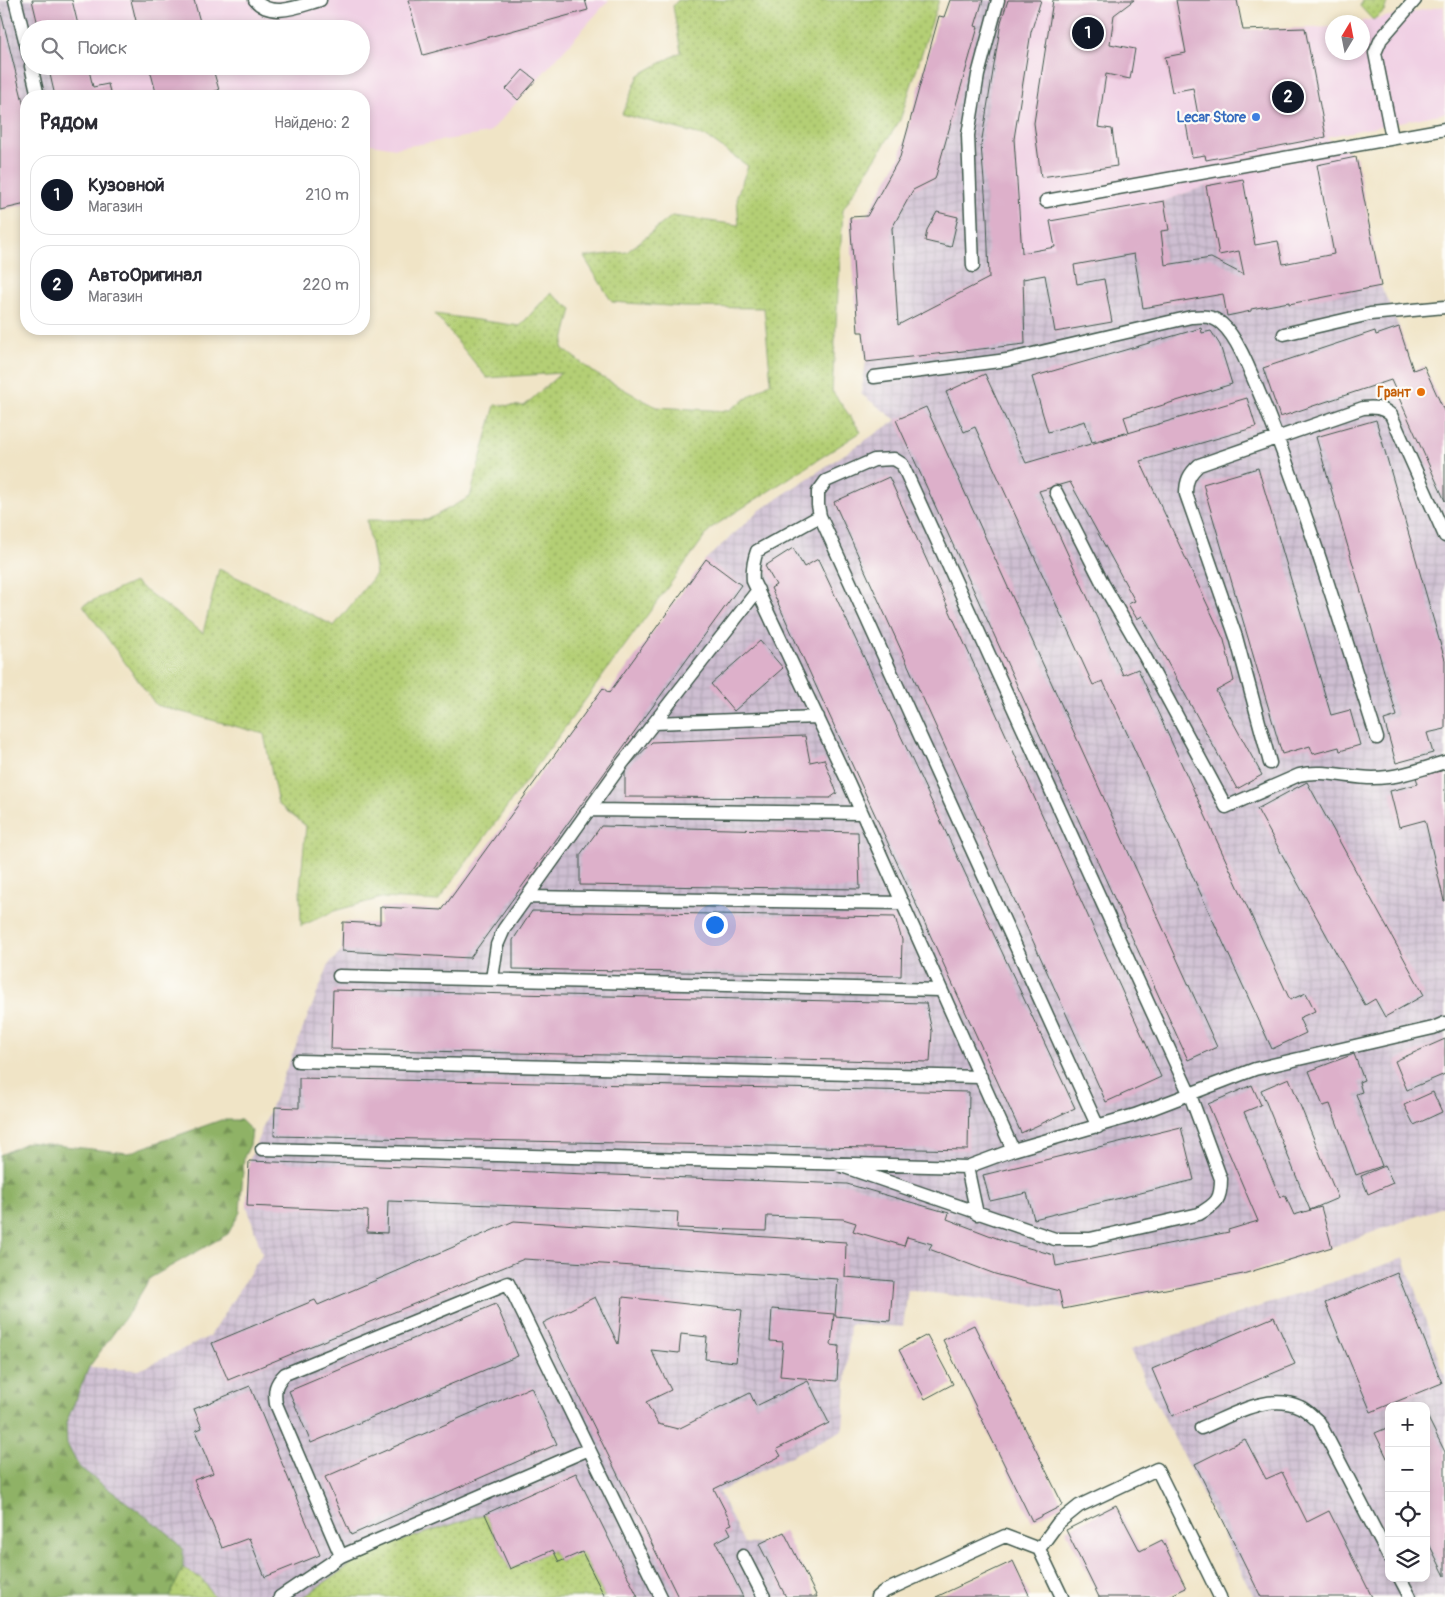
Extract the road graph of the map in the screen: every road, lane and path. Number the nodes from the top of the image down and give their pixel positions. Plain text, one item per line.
1 (16, 0) edge
2 (255, 0) edge
3 (320, 0) edge
4 (998, 0) edge
5 (1415, 0) edge
6 (21, 20) edge
7 (33, 75) edge
8 (37, 90) edge
9 (1445, 129) edge
10 (1392, 138) junction
11 (1046, 201) dead end
12 (973, 266) dead end
13 (1445, 308) edge
14 (1284, 334) dead end
15 (874, 377) dead end
16 (1277, 438) junction
17 (1056, 492) dead end
18 (820, 516) junction
19 (1445, 536) edge
20 (758, 590) junction
21 (818, 716) junction
22 (654, 723) junction
23 (1377, 738) dead end
24 (1445, 762) edge
25 (1270, 763) dead end
26 (589, 810) junction
27 (862, 813) junction
28 (527, 897) junction
29 (903, 903) junction
30 (339, 976) dead end
31 (492, 980) junction
32 (941, 990) junction
33 (1445, 1023) edge
34 (298, 1062) dead end
35 (980, 1077) junction
36 (1190, 1095) junction
37 (1098, 1127) junction
38 (262, 1149) dead end
39 (1013, 1150) junction
40 (833, 1163) junction
41 (967, 1167) junction
42 (977, 1214) junction
43 (1201, 1428) dead end
44 (589, 1449) junction
45 (1039, 1549) junction
46 (1385, 1549) edge
47 (341, 1556) junction
48 (743, 1556) dead end
49 (1402, 1582) edge
50 (280, 1597) edge
51 (661, 1597) edge
52 (764, 1597) edge
53 (877, 1597) edge
54 (1062, 1597) edge
55 (1220, 1597) edge
56 (1410, 1597) edge

1 - 6 lane
2 - 3 lane
4 - 12 lane
5 - 10 lane
7 - 8 lane
9 - 10 lane
10 - 11 lane
13 - 14 lane
15 - 16 lane
16 - 19 lane
16 - 23 lane
16 - 25 lane
17 - 24 lane
18 - 20 lane
18 - 36 lane
18 - 37 lane
20 - 21 lane
20 - 22 lane
21 - 22 lane
21 - 27 lane
22 - 26 lane
26 - 27 lane
26 - 28 lane
27 - 29 lane
28 - 29 lane
28 - 31 lane
29 - 32 lane
30 - 31 lane
31 - 32 lane
32 - 35 lane
33 - 36 lane
34 - 35 lane
35 - 39 lane
36 - 37 lane
36 - 42 lane
37 - 39 lane
38 - 40 lane
39 - 41 lane
40 - 41 lane
40 - 42 lane
41 - 42 lane
43 - 46 lane
44 - 47 lane
44 - 47 lane
44 - 51 lane
45 - 53 lane
45 - 54 lane
45 - 55 lane
47 - 50 lane
48 - 52 lane
49 - 56 lane

